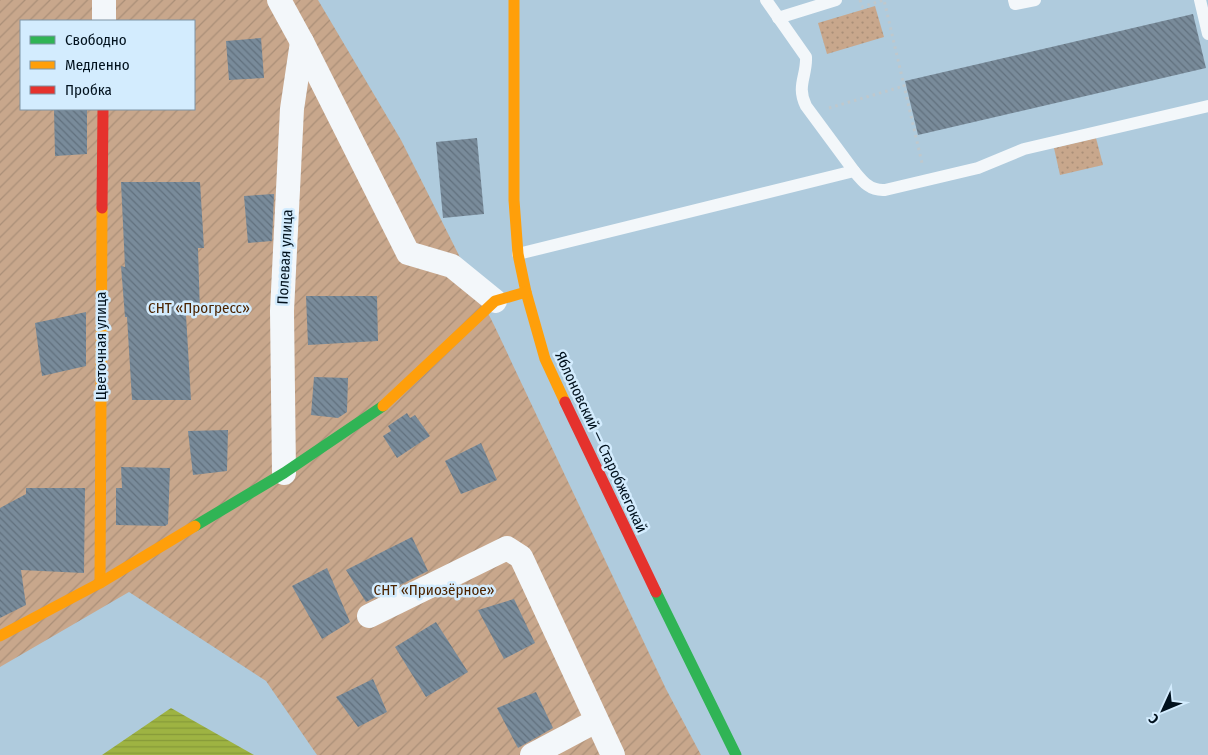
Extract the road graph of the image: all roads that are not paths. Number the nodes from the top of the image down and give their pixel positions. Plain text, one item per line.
1 (104, 0) edge
2 (279, 0) edge
3 (514, 0) edge
4 (766, 0) edge
5 (836, 0) edge
6 (1014, 0) edge
7 (1035, 0) edge
8 (1200, 0) edge
9 (778, 18) junction
10 (104, 20) edge
11 (1208, 34) edge
12 (302, 42) junction
13 (1208, 106) edge
14 (103, 110) edge
15 (854, 170) junction
16 (518, 254) junction
17 (526, 292) junction
18 (495, 301) junction
19 (284, 473) junction
20 (100, 583) junction
21 (369, 616) dead end
22 (0, 636) edge
23 (596, 721) junction
24 (532, 755) edge
25 (613, 755) edge
26 (736, 755) edge

1 - 10 street
2 - 12 street
3 - 16 street, Яблоновский — Старобжегокай
4 - 9 lane
5 - 9 lane
6 - 7 lane
8 - 11 lane
9 - 15 lane
12 - 18 street
12 - 19 street, Полевая улица
13 - 15 lane
14 - 20 street, Цветочная улица
15 - 16 lane
16 - 17 street, Яблоновский — Старобжегокай
17 - 18 street
17 - 26 street, Яблоновский — Старобжегокай
18 - 19 street
19 - 20 street
20 - 22 street
21 - 23 street
23 - 24 street
23 - 25 street

